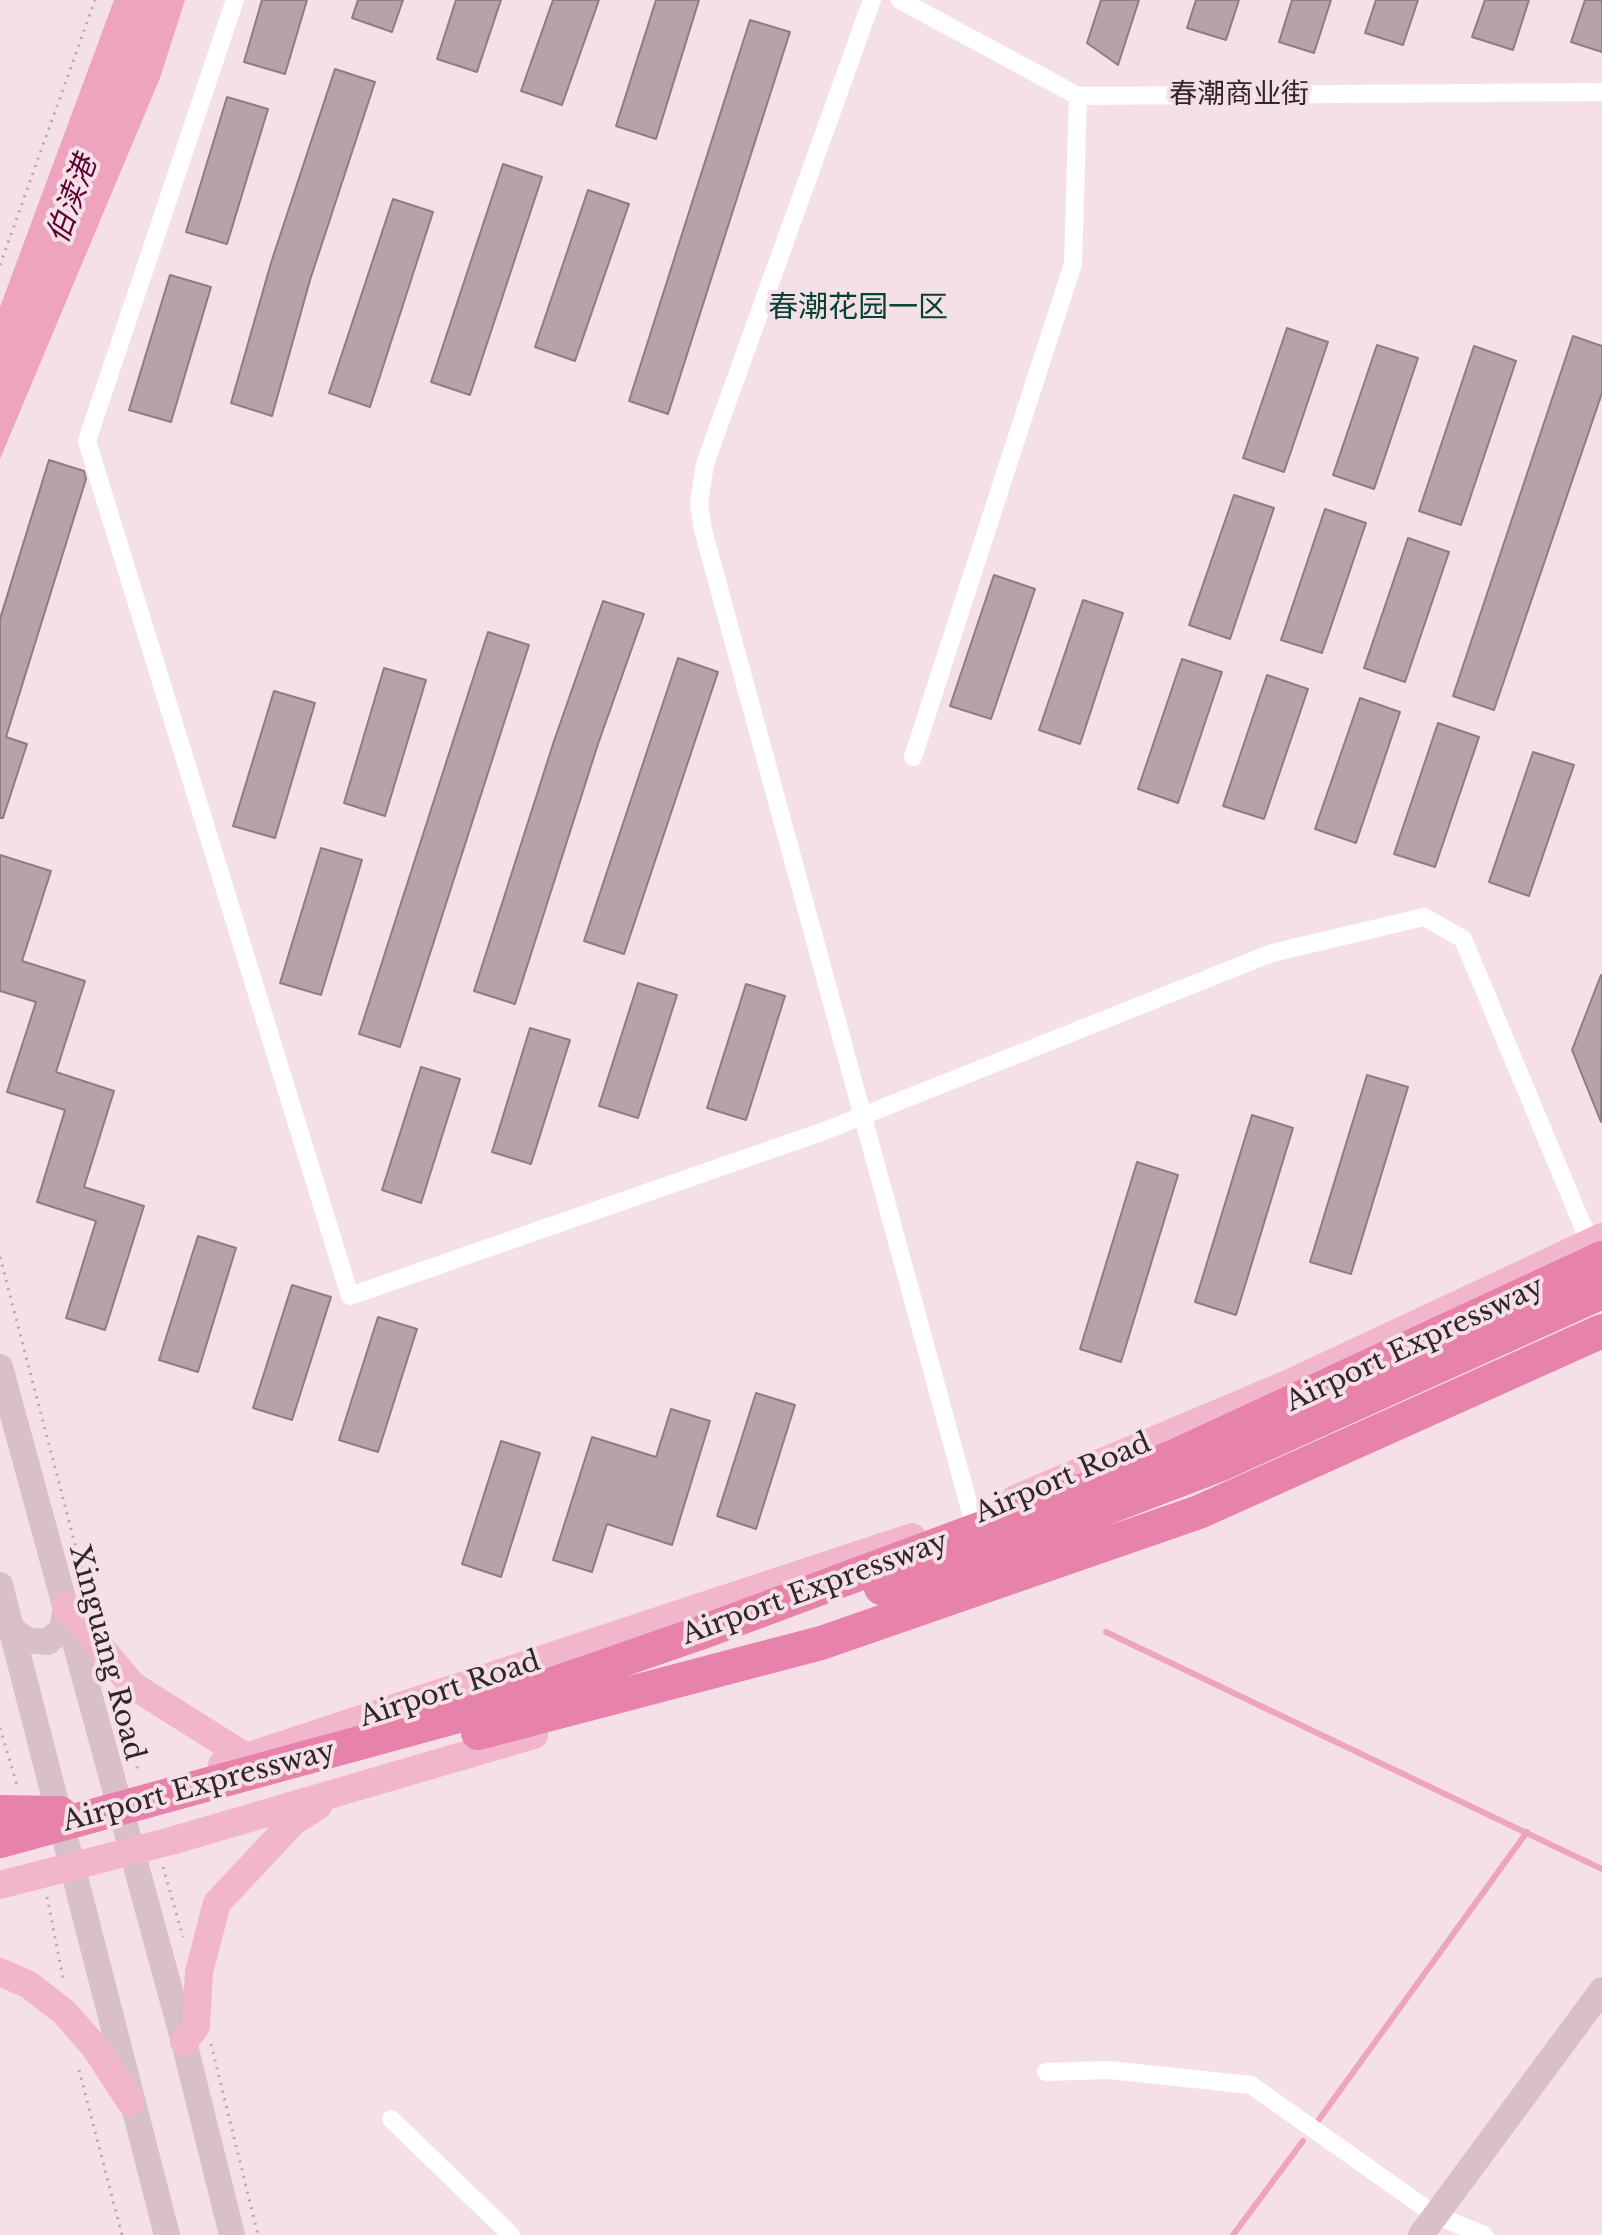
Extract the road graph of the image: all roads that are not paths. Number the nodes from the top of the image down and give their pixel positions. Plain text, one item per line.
1 (235, 0) edge
2 (872, 0) edge
3 (900, 0) edge
4 (1602, 92) edge
5 (1078, 96) junction
6 (913, 757) dead end
7 (862, 1116) junction
8 (1598, 1246) edge
9 (1602, 1292) edge
10 (1602, 1310) edge
11 (1602, 1331) edge
12 (0, 1367) edge
13 (972, 1518) junction
14 (986, 1567) junction
15 (0, 1585) edge
16 (78, 1606) junction
17 (10, 1628) junction
18 (478, 1733) junction
19 (246, 1757) junction
20 (344, 1789) junction
21 (116, 1798) junction
22 (0, 1812) edge
23 (60, 1813) junction
24 (0, 1828) edge
25 (0, 1841) edge
26 (144, 1848) junction
27 (0, 1866) edge
28 (74, 1867) junction
29 (0, 1885) edge
30 (0, 1972) edge
31 (1602, 1990) edge
32 (197, 2040) junction
33 (1046, 2072) dead end
34 (130, 2101) junction
35 (391, 2119) dead end
36 (1428, 2225) edge
37 (167, 2235) edge
38 (232, 2235) edge
39 (511, 2235) edge
40 (1484, 2235) edge

1 - 7 street
2 - 7 street
3 - 5 street, 春潮商业街
4 - 5 street, 春潮商业街
5 - 6 street
7 - 8 street
7 - 13 street
8 - 13 main road, Airport Road
8 - 25 highway, Airport Expressway
9 - 18 highway, Airport Expressway
10 - 14 main road, Airport Road
11 - 18 highway
12 - 16 main road, Xinguang Road
13 - 14 street
13 - 19 main road, Airport Road
14 - 20 main road, Airport Road
15 - 17 main road
16 - 17 main road
16 - 19 main road
16 - 21 main road, Xinguang Road
17 - 23 main road
18 - 27 highway, Airport Expressway
19 - 21 main road, Airport Road
20 - 26 main road, Airport Road
20 - 32 main road
21 - 23 main road, Airport Road
21 - 26 main road, Xinguang Road
22 - 23 highway
23 - 24 main road, Airport Road
23 - 28 main road
26 - 28 main road, Airport Road
26 - 32 main road, Xinguang Road
28 - 29 main road, Airport Road
28 - 34 main road
30 - 34 main road
31 - 36 main road
32 - 38 main road, Xinguang Road
33 - 36 street
34 - 37 main road
35 - 39 street
36 - 40 street

